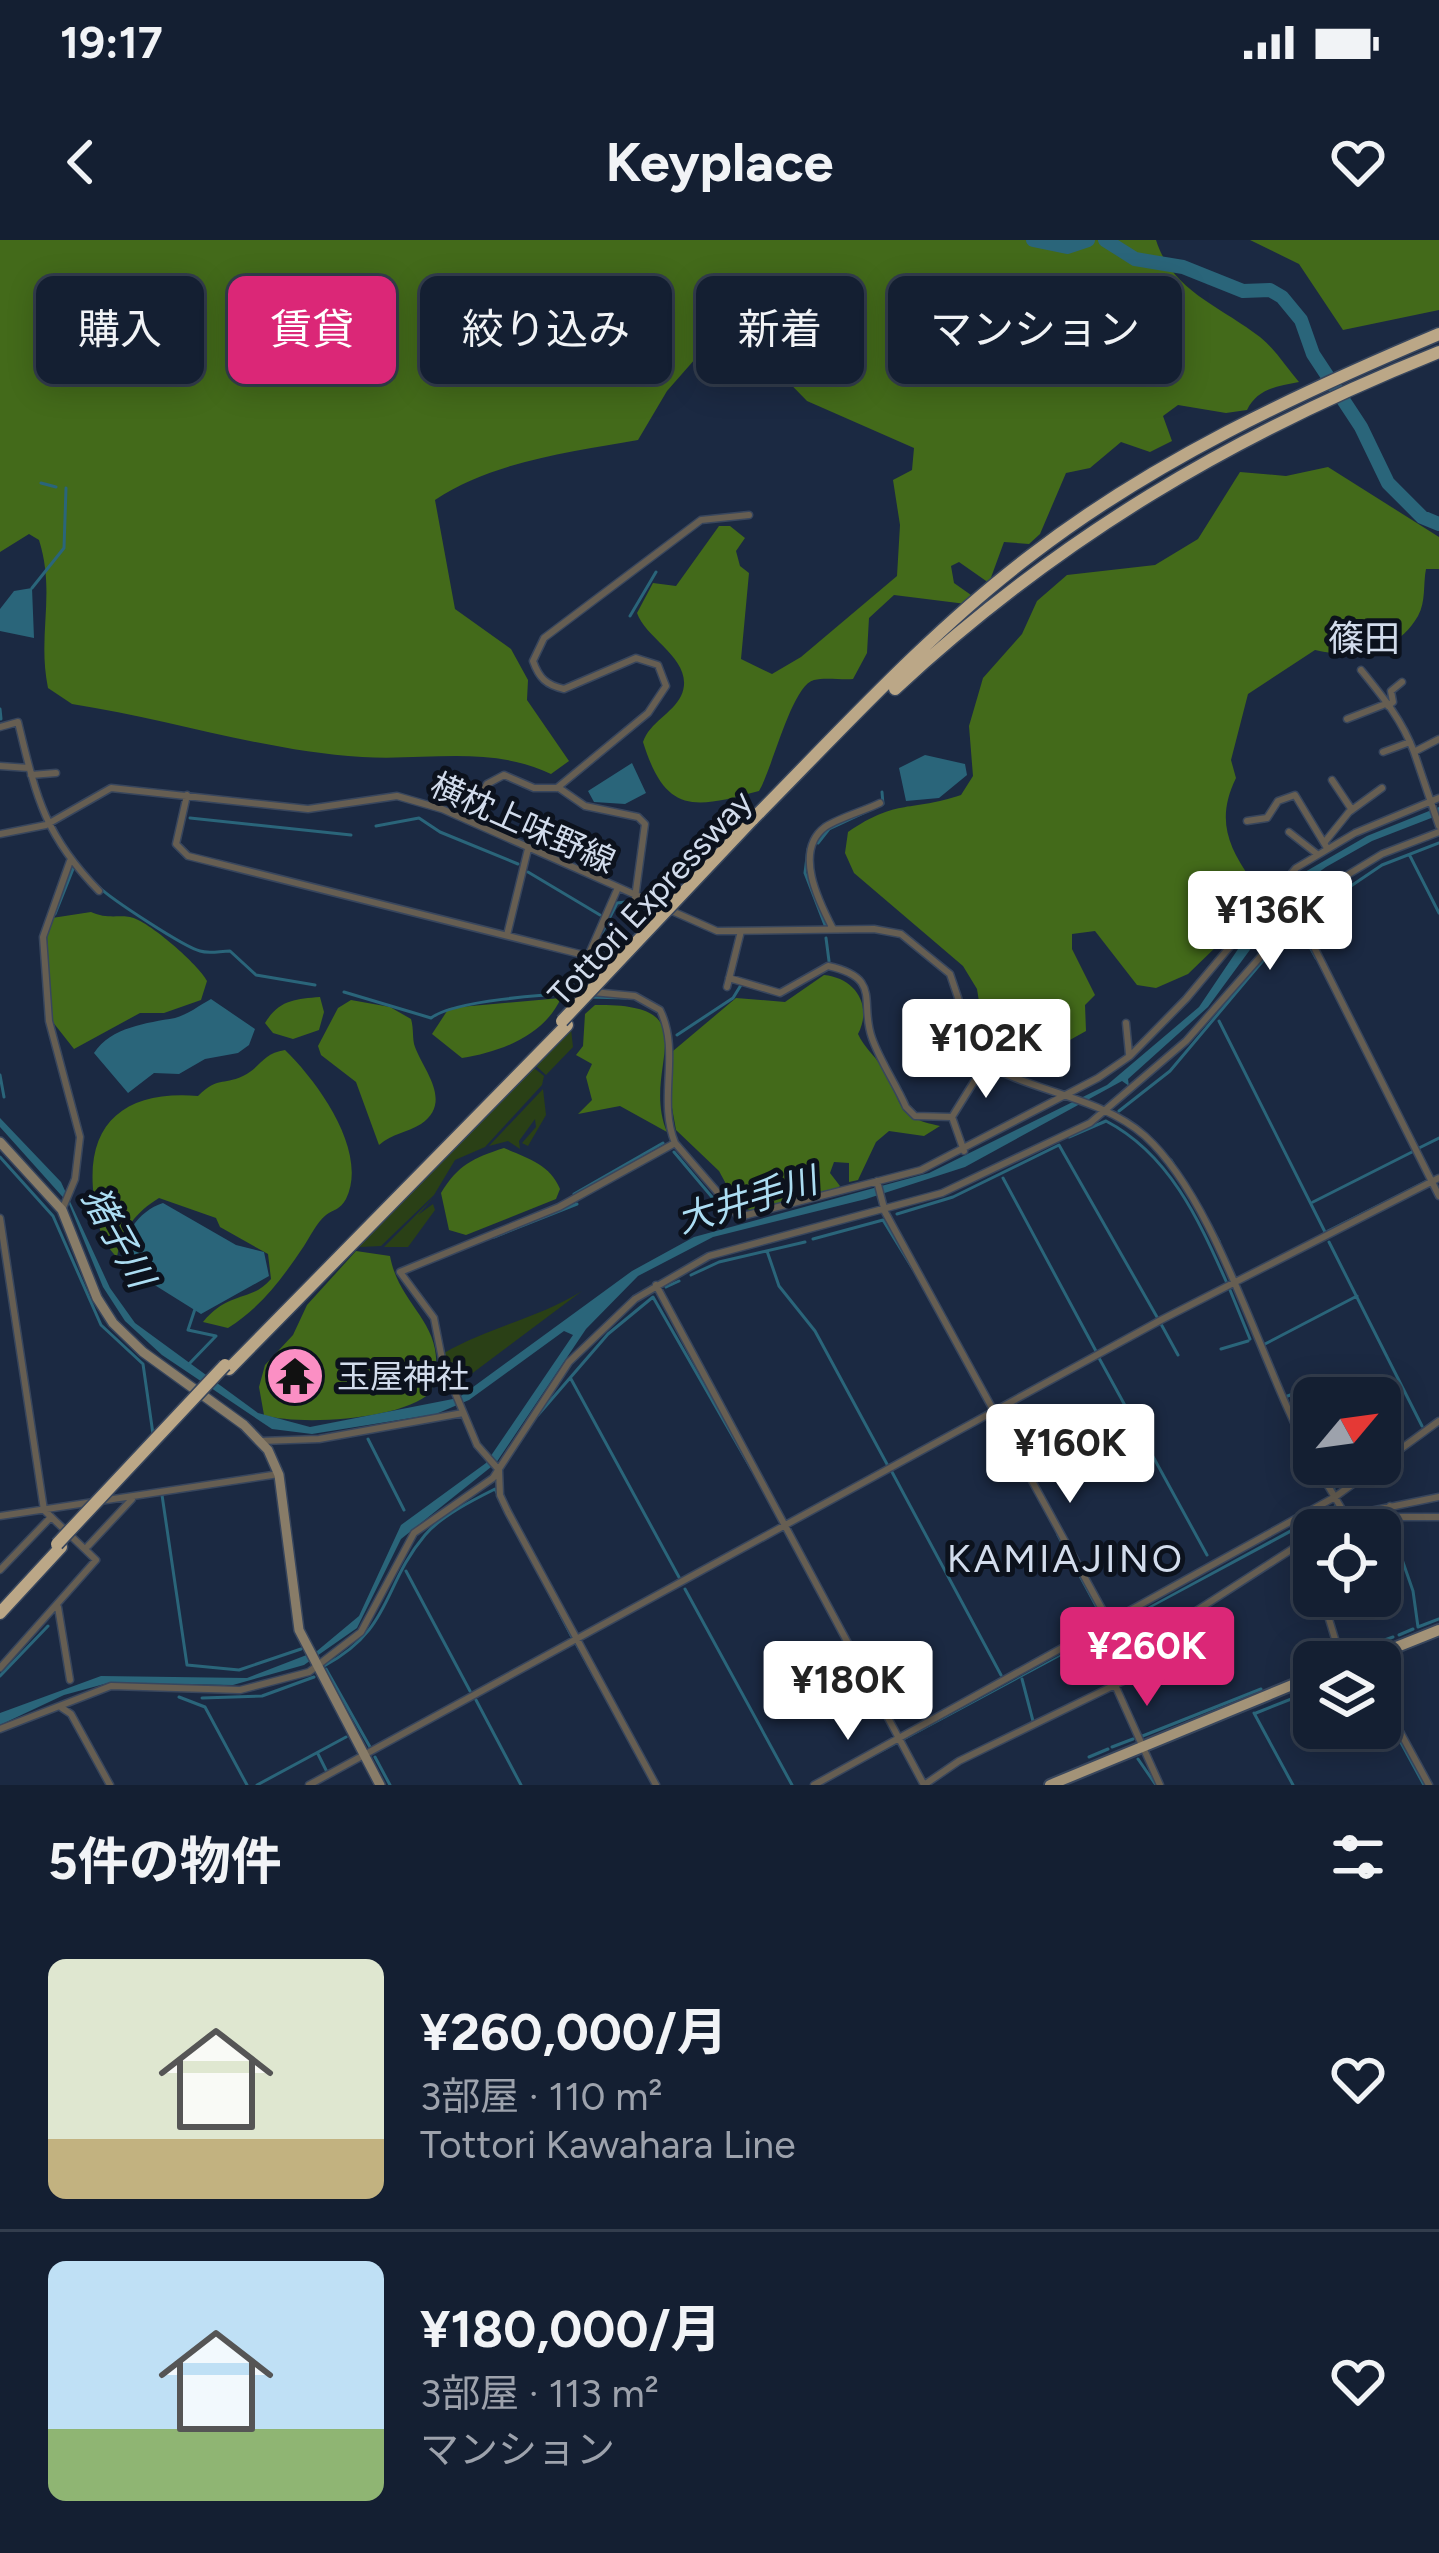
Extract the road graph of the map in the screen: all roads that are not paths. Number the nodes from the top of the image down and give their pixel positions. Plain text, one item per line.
1 (1439, 334) edge
2 (1439, 352) edge
3 (1375, 370) junction
4 (749, 515) dead end
5 (1361, 670) dead end
6 (1402, 682) dead end
7 (1386, 706) junction
8 (1347, 719) dead end
9 (0, 727) edge
10 (1439, 739) edge
11 (1411, 742) junction
12 (1383, 752) dead end
13 (1414, 752) junction
14 (0, 766) edge
15 (30, 772) junction
16 (56, 773) dead end
17 (1332, 779) dead end
18 (557, 788) junction
19 (1382, 788) dead end
20 (187, 795) junction
21 (1434, 801) edge
22 (880, 803) dead end
23 (1352, 810) junction
24 (466, 820) junction
25 (1247, 821) dead end
26 (754, 822) junction
27 (46, 825) junction
28 (1439, 827) edge
29 (1289, 832) dead end
30 (0, 834) edge
31 (1326, 845) junction
32 (528, 849) junction
33 (1317, 854) junction
34 (70, 861) junction
35 (617, 890) junction
36 (1273, 890) junction
37 (99, 891) dead end
38 (635, 898) junction
39 (1296, 911) junction
40 (833, 929) junction
41 (741, 932) junction
42 (507, 935) junction
43 (588, 956) junction
44 (1126, 1023) dead end
45 (1130, 1055) junction
46 (985, 1064) junction
47 (1064, 1096) junction
48 (1106, 1114) junction
49 (952, 1117) junction
50 (0, 1142) edge
51 (675, 1143) junction
52 (964, 1152) junction
53 (1435, 1179) edge
54 (878, 1181) junction
55 (1439, 1196) edge
56 (62, 1210) junction
57 (885, 1212) junction
58 (0, 1217) edge
59 (1231, 1283) junction
60 (656, 1285) junction
61 (994, 1412) junction
62 (463, 1413) junction
63 (1293, 1416) edge
64 (1439, 1421) edge
65 (261, 1442) junction
66 (500, 1470) junction
67 (279, 1474) junction
68 (1328, 1485) edge
69 (134, 1496) junction
70 (1439, 1497) edge
71 (1335, 1498) junction
72 (1390, 1506) junction
73 (1342, 1509) edge
74 (1377, 1509) edge
75 (44, 1510) junction
76 (0, 1516) edge
77 (1439, 1516) edge
78 (50, 1518) junction
79 (786, 1525) junction
80 (87, 1547) junction
81 (1293, 1549) edge
82 (0, 1570) edge
83 (58, 1606) junction
84 (0, 1609) edge
85 (1108, 1620) junction
86 (1439, 1630) edge
87 (577, 1639) junction
88 (1401, 1646) edge
89 (316, 1666) junction
90 (0, 1668) edge
91 (1131, 1677) junction
92 (70, 1680) dead end
93 (1115, 1685) junction
94 (1293, 1685) edge
95 (58, 1708) junction
96 (0, 1730) edge
97 (1401, 1734) edge
98 (902, 1738) junction
99 (1140, 1748) junction
100 (364, 1756) junction
101 (110, 1785) edge
102 (309, 1785) edge
103 (380, 1785) edge
104 (656, 1785) edge
105 (814, 1785) edge
106 (924, 1785) edge
107 (1050, 1785) edge
108 (1160, 1785) edge
109 (1429, 1785) edge

1 - 3 highway
2 - 3 highway, Tottori Expressway
3 - 26 highway, Tottori Expressway
3 - 26 highway, Tottori Expressway
4 - 18 street
5 - 7 street
6 - 7 street
7 - 8 street
7 - 11 street
9 - 15 street
10 - 13 street
11 - 12 street
11 - 13 street
13 - 21 street
14 - 15 street
15 - 16 street
15 - 27 street
17 - 23 street
18 - 24 street
18 - 38 street
19 - 23 street
20 - 24 street, 横枕上味野線
20 - 27 street, 横枕上味野線
20 - 42 street
21 - 28 street
21 - 31 street
22 - 40 street
23 - 31 street
24 - 32 street, 横枕上味野線
25 - 31 street
26 - 84 highway, Tottori Expressway, bridge
27 - 30 street, 横枕上味野線
27 - 34 street
28 - 39 street
29 - 33 street
31 - 33 street
32 - 35 street, 横枕上味野線
32 - 42 street
33 - 36 street
34 - 37 street
34 - 56 street
35 - 38 street, 横枕上味野線
35 - 43 street
36 - 39 street
36 - 45 street
38 - 41 street, 横枕上味野線
39 - 48 street
39 - 53 street
40 - 41 street, 横枕上味野線
40 - 46 street, 横枕上味野線
41 - 49 street
42 - 43 street
43 - 51 street
44 - 45 street
45 - 47 street
46 - 47 street
46 - 49 street
47 - 48 street
47 - 52 street
48 - 57 street
48 - 59 street
49 - 52 street
50 - 56 main road
51 - 54 street
51 - 62 street
52 - 54 street
53 - 55 street
53 - 59 street
54 - 57 street
56 - 65 main road
57 - 60 street
57 - 61 street
58 - 75 street
59 - 61 street
59 - 63 street
60 - 66 street
60 - 79 street
61 - 79 street
61 - 85 street
62 - 65 street
62 - 66 street
64 - 71 street
65 - 67 main road
66 - 87 street
66 - 89 street
67 - 69 street
67 - 89 main road
68 - 71 street
69 - 75 street
69 - 80 street
70 - 72 street
71 - 73 street
71 - 85 street
72 - 74 street
72 - 77 street
75 - 76 street
75 - 78 street
78 - 80 street
78 - 82 street
79 - 87 street
79 - 98 street
80 - 83 street
81 - 91 street
83 - 90 street
83 - 92 street
85 - 91 street
85 - 98 street
86 - 88 main road
87 - 100 street
87 - 104 street
89 - 95 street
89 - 100 main road
91 - 93 street
93 - 99 street
93 - 106 street
94 - 99 main road
95 - 96 street
95 - 101 street
97 - 109 street
98 - 105 street
98 - 106 street
99 - 107 main road
99 - 108 street
100 - 102 street
100 - 103 main road

